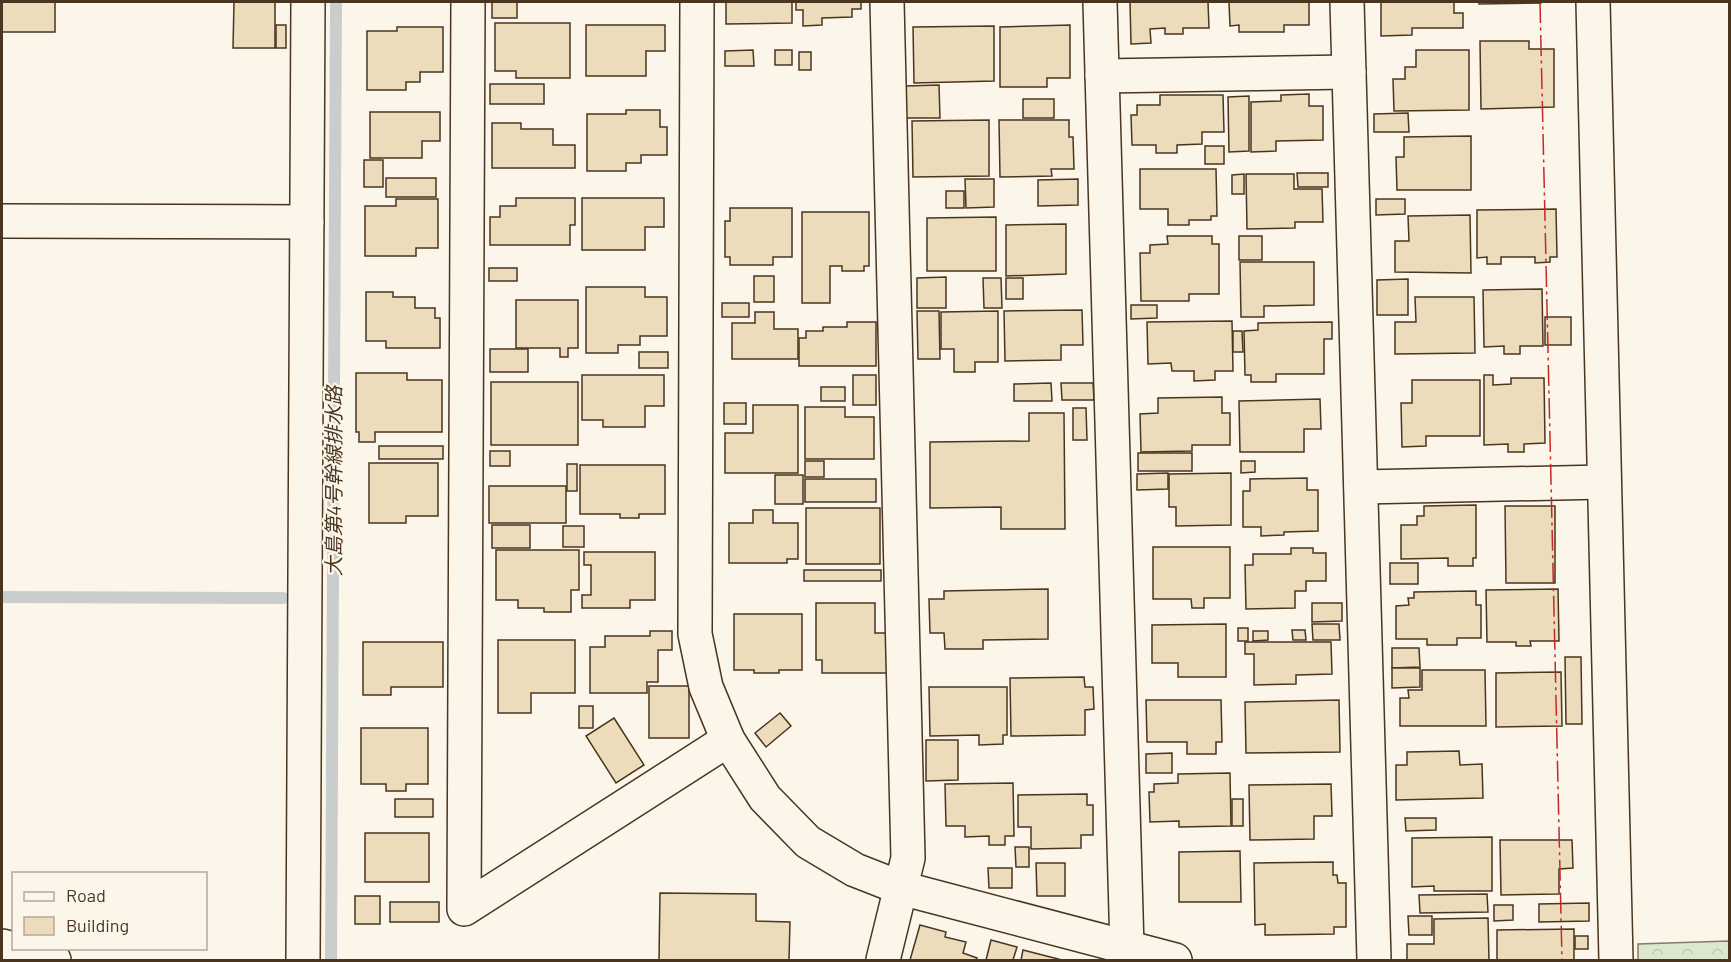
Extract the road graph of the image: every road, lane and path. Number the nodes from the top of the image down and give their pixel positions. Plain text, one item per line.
1 (308, 2) edge
2 (468, 2) edge
3 (697, 2) edge
4 (887, 2) edge
5 (1100, 2) edge
6 (1347, 2) edge
7 (1593, 2) edge
8 (1349, 72) junction
9 (1102, 76) junction
10 (2, 221) edge
11 (307, 222) junction
12 (1604, 482) junction
13 (1361, 487) junction
14 (728, 740) junction
15 (901, 888) junction
16 (1127, 948) junction
17 (17, 950) edge
18 (54, 960) edge
19 (303, 960) edge
20 (883, 960) edge
21 (1175, 960) edge
22 (1374, 960) edge
23 (1616, 960) edge

1 - 11 street
2 - 14 street
3 - 14 street
4 - 15 street
5 - 9 street
6 - 8 street
7 - 12 street
8 - 9 street
8 - 13 street
9 - 16 street
10 - 11 street
11 - 19 street
12 - 13 street
12 - 23 street
13 - 22 street
14 - 15 street
15 - 16 street
15 - 20 street
16 - 21 street
17 - 18 street

